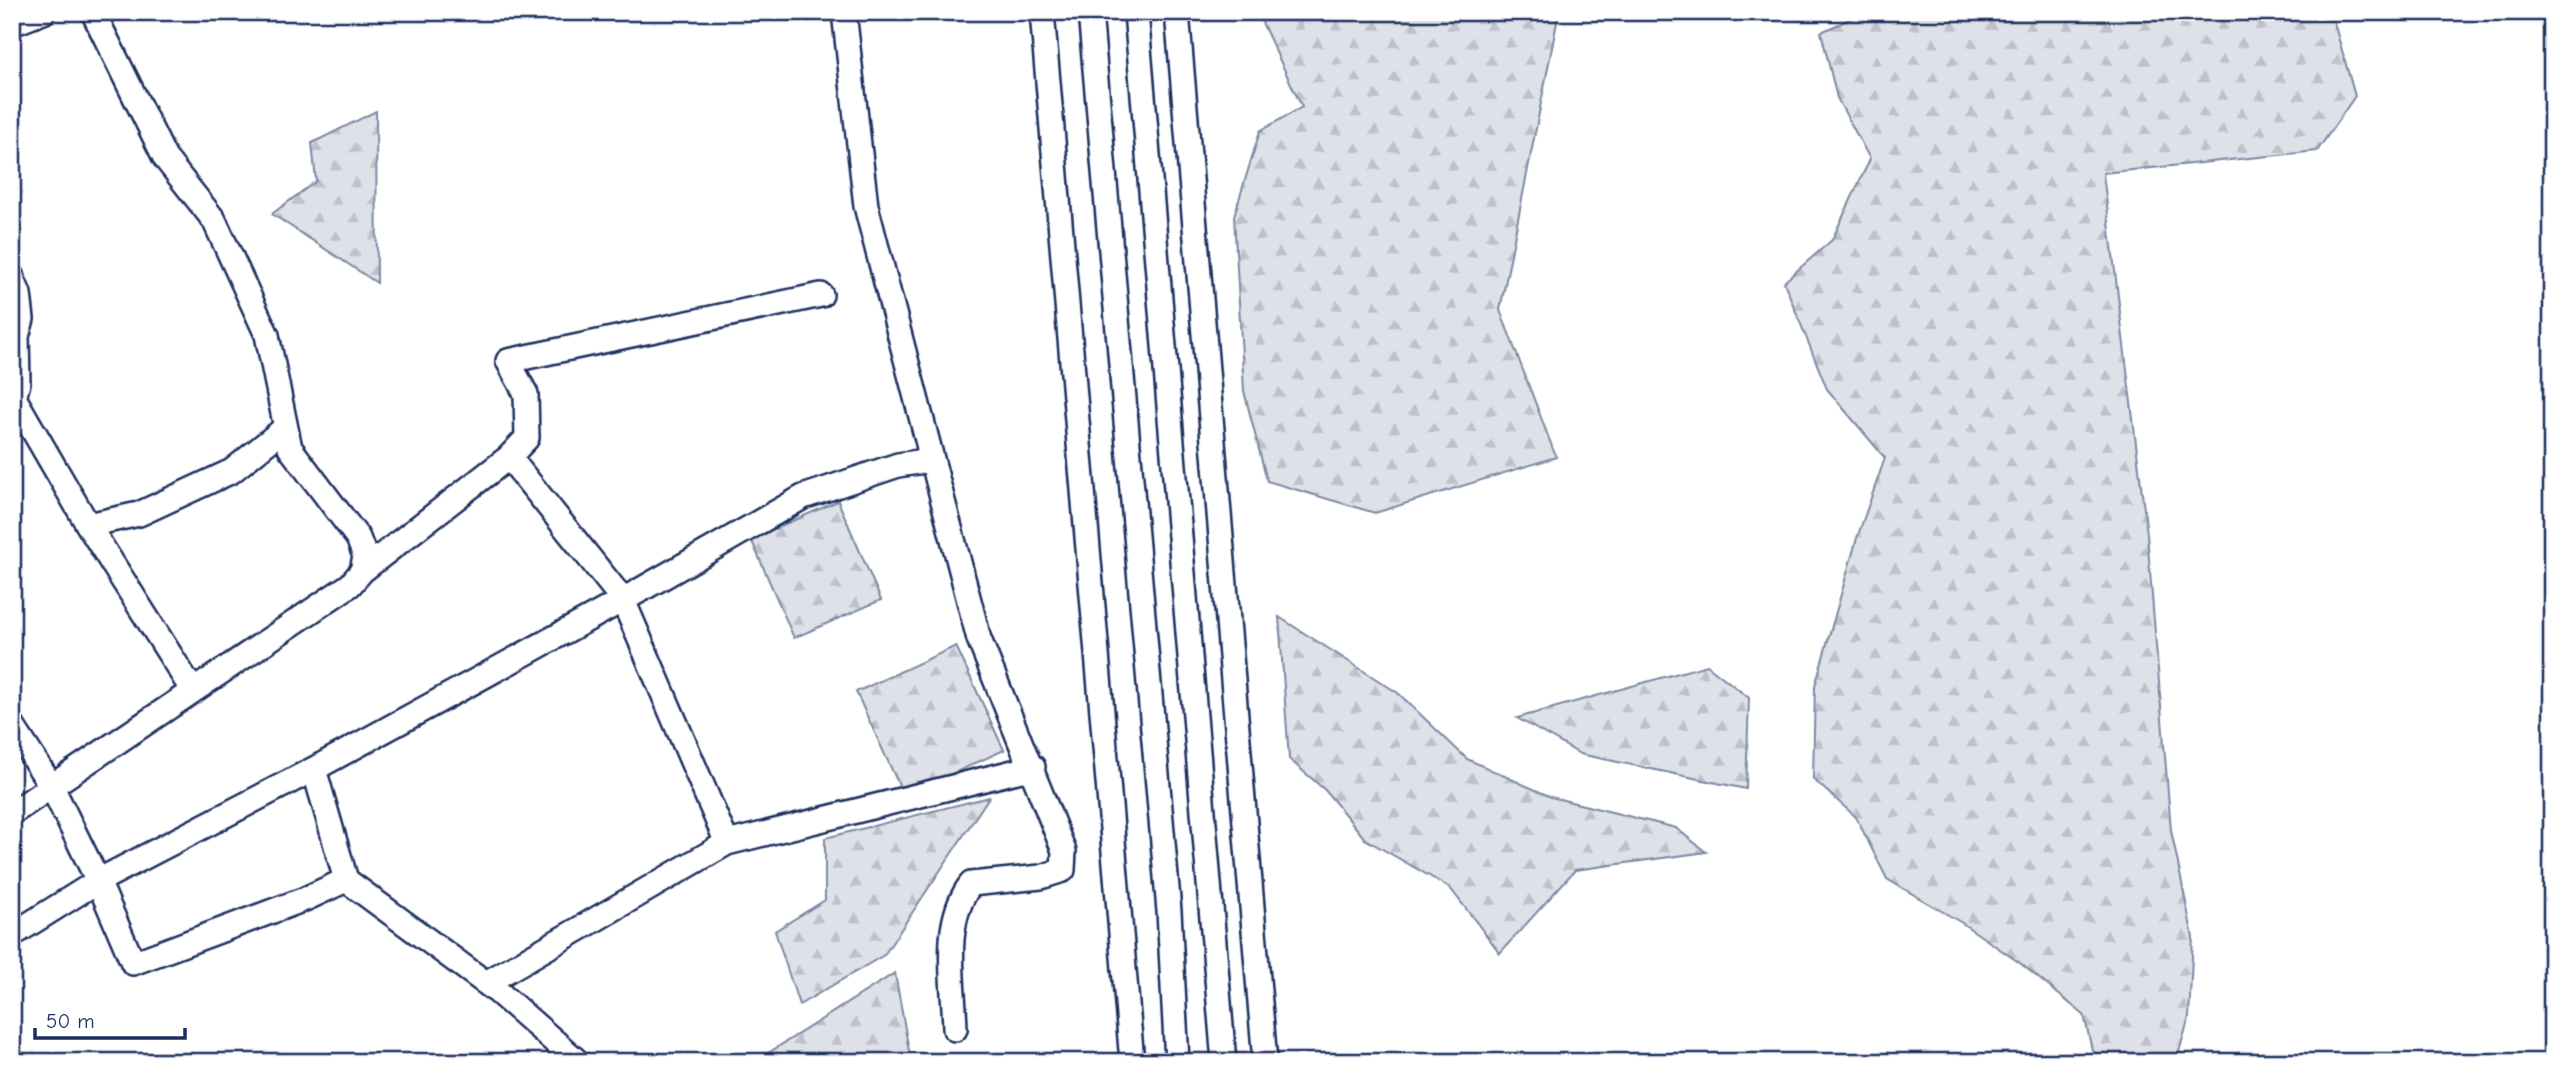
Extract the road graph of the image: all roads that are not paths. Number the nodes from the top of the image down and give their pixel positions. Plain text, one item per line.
1 (43, 12) edge
2 (93, 12) edge
3 (844, 12) edge
4 (1042, 12) edge
5 (1090, 12) edge
6 (1136, 12) edge
7 (1177, 12) edge
8 (12, 24) edge
9 (12, 277) edge
10 (821, 295) dead end
11 (14, 403) edge
12 (285, 428) junction
13 (509, 457) junction
14 (932, 460) junction
15 (88, 525) junction
16 (362, 571) junction
17 (623, 600) junction
18 (188, 683) dead end
19 (12, 725) edge
20 (1033, 767) junction
21 (314, 769) junction
22 (52, 787) junction
23 (12, 813) edge
24 (727, 843) junction
25 (346, 880) junction
26 (99, 881) junction
27 (12, 935) edge
28 (485, 983) junction
29 (955, 1029) dead end
30 (578, 1062) edge
31 (1132, 1062) edge
32 (1177, 1062) edge
33 (1224, 1062) edge
34 (1265, 1062) edge

1 - 8 street
2 - 12 street
3 - 14 street
4 - 31 street
5 - 32 street
6 - 33 street
7 - 34 street
9 - 11 street
10 - 13 street
11 - 15 street
12 - 15 street
12 - 16 street
13 - 16 street
13 - 17 street
14 - 17 street
14 - 20 street
15 - 18 street
16 - 22 street
17 - 21 street
17 - 24 street
19 - 22 street
20 - 24 street
20 - 29 street
21 - 25 street
21 - 26 street
22 - 23 street
22 - 26 street
24 - 28 street
25 - 26 street
25 - 28 street
26 - 27 street
28 - 30 street

